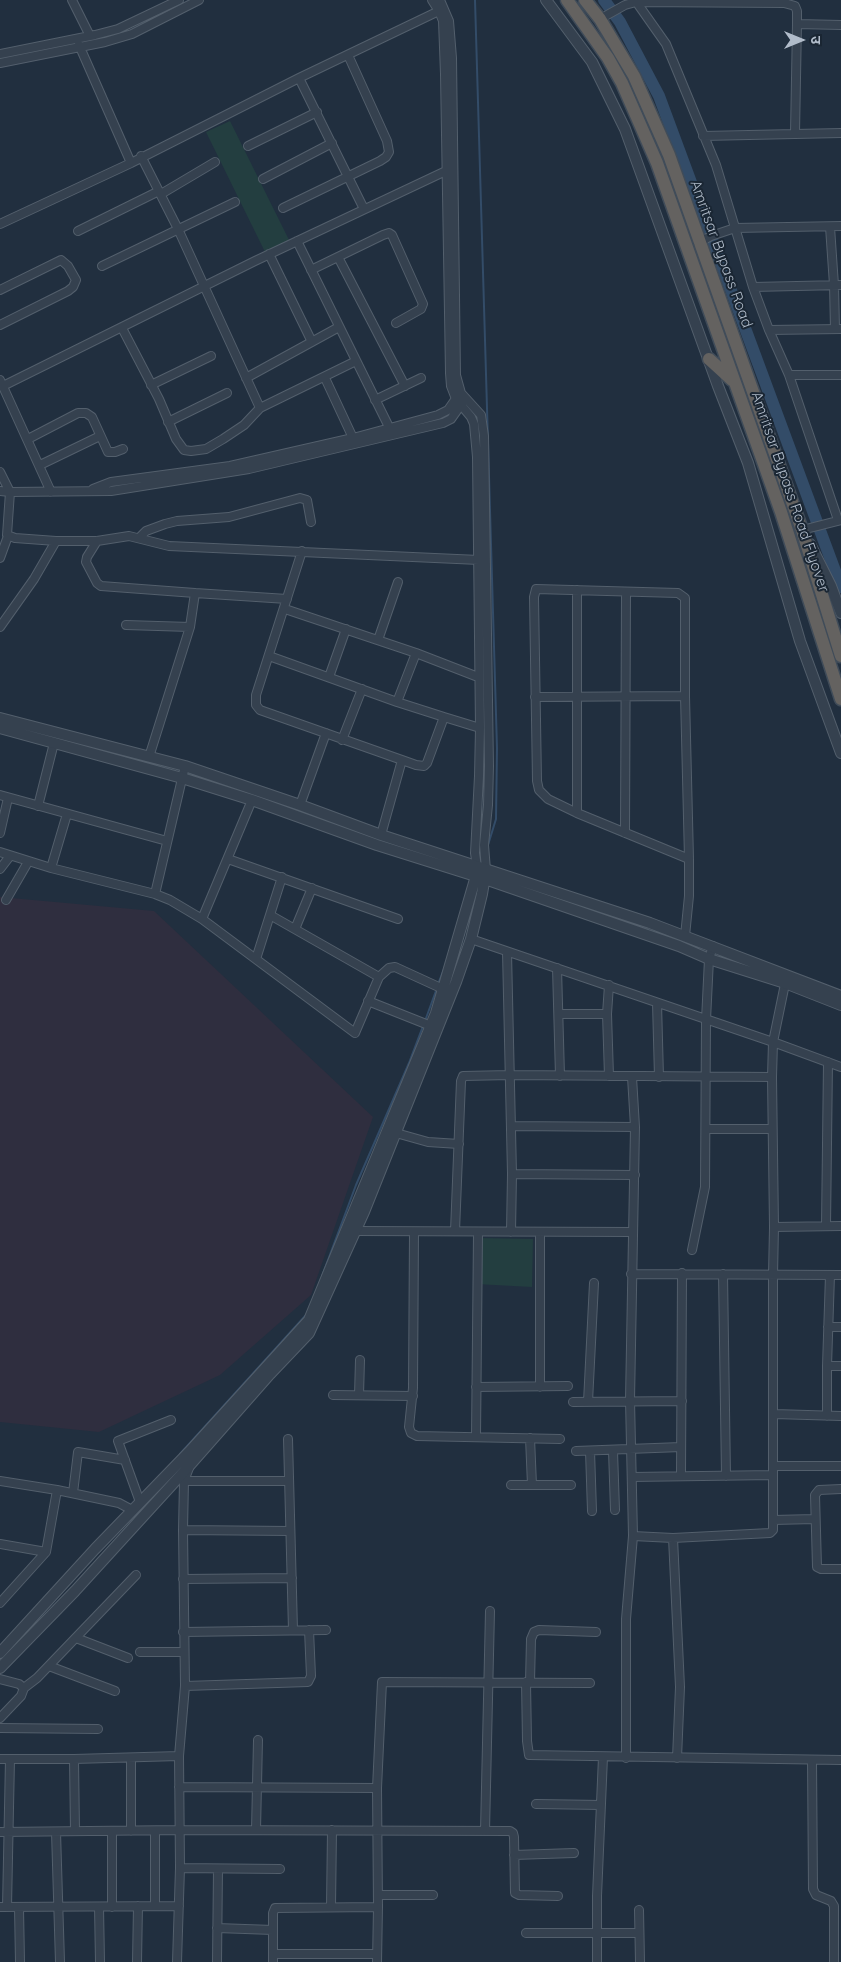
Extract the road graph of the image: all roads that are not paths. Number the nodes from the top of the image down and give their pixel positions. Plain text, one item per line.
1 (72, 0) edge
2 (179, 0) edge
3 (199, 0) edge
4 (432, 0) edge
5 (440, 0) edge
6 (546, 0) edge
7 (567, 0) edge
8 (585, 0) edge
9 (636, 1) edge
10 (442, 9) junction
11 (605, 17) junction
12 (797, 24) junction
13 (841, 25) edge
14 (90, 36) junction
15 (76, 39) junction
16 (80, 48) junction
17 (0, 54) edge
18 (348, 55) junction
19 (0, 63) edge
20 (299, 78) junction
21 (316, 112) junction
22 (841, 133) edge
23 (795, 134) junction
24 (703, 136) junction
25 (332, 143) junction
26 (248, 146) dead end
27 (142, 156) junction
28 (215, 162) dead end
29 (131, 163) junction
30 (449, 170) junction
31 (348, 177) junction
32 (263, 179) dead end
33 (160, 192) junction
34 (235, 202) dead end
35 (283, 208) dead end
36 (364, 209) junction
37 (0, 224) edge
38 (841, 226) edge
39 (830, 227) junction
40 (178, 229) junction
41 (731, 229) junction
42 (78, 231) dead end
43 (297, 241) junction
44 (698, 243) junction
45 (269, 254) junction
46 (338, 256) junction
47 (102, 266) dead end
48 (311, 270) junction
49 (838, 285) edge
50 (206, 287) junction
51 (753, 287) junction
52 (0, 290) edge
53 (396, 323) dead end
54 (0, 325) edge
55 (340, 327) junction
56 (122, 328) junction
57 (838, 329) edge
58 (768, 330) junction
59 (312, 342) junction
60 (211, 356) dead end
61 (709, 359) junction
62 (356, 361) junction
63 (789, 375) junction
64 (841, 375) edge
65 (246, 378) junction
66 (325, 378) junction
67 (421, 378) dead end
68 (734, 381) junction
69 (1, 383) edge
70 (151, 385) junction
71 (405, 386) junction
72 (228, 393) dead end
73 (461, 399) junction
74 (376, 400) junction
75 (260, 408) junction
76 (168, 422) junction
77 (389, 427) junction
78 (100, 436) junction
79 (352, 438) junction
80 (28, 439) junction
81 (123, 449) dead end
82 (40, 465) junction
83 (0, 472) edge
84 (0, 490) edge
85 (91, 490) junction
86 (10, 492) junction
87 (51, 492) junction
88 (840, 520) edge
89 (311, 522) dead end
90 (802, 530) junction
91 (8, 536) junction
92 (139, 538) junction
93 (56, 542) junction
94 (97, 542) junction
95 (302, 551) junction
96 (0, 558) edge
97 (479, 560) junction
98 (398, 582) dead end
99 (577, 590) junction
100 (626, 592) junction
101 (195, 593) junction
102 (287, 599) junction
103 (285, 609) junction
104 (841, 613) edge
105 (126, 625) dead end
106 (0, 627) edge
107 (190, 627) junction
108 (346, 629) junction
109 (378, 640) junction
110 (416, 653) junction
111 (269, 656) junction
112 (841, 656) edge
113 (329, 677) junction
114 (478, 677) junction
115 (362, 689) junction
116 (685, 696) junction
117 (626, 697) junction
118 (535, 698) junction
119 (576, 698) junction
120 (841, 699) edge
121 (398, 702) junction
122 (444, 717) junction
123 (0, 718) edge
124 (0, 728) edge
125 (480, 728) junction
126 (326, 733) junction
127 (342, 740) junction
128 (54, 743) junction
129 (841, 753) edge
130 (149, 757) junction
131 (402, 760) junction
132 (185, 766) junction
133 (182, 778) junction
134 (0, 795) edge
135 (8, 798) junction
136 (252, 800) junction
137 (300, 805) junction
138 (38, 806) junction
139 (577, 813) junction
140 (67, 814) junction
141 (0, 833) edge
142 (625, 833) junction
143 (380, 835) junction
144 (167, 841) junction
145 (0, 852) edge
146 (10, 856) junction
147 (228, 859) junction
148 (689, 859) junction
149 (28, 862) junction
150 (51, 868) junction
151 (0, 869) edge
152 (481, 873) junction
153 (282, 877) junction
154 (312, 888) junction
155 (155, 894) junction
156 (6, 900) dead end
157 (270, 915) junction
158 (202, 919) junction
159 (398, 919) dead end
160 (295, 929) junction
161 (685, 936) junction
162 (471, 939) junction
163 (713, 946) junction
164 (507, 952) junction
165 (256, 959) junction
166 (709, 959) junction
167 (557, 968) junction
168 (379, 977) junction
169 (786, 979) junction
170 (609, 985) junction
171 (443, 989) junction
172 (841, 996) edge
173 (368, 1002) junction
174 (657, 1003) junction
175 (841, 1005) edge
176 (559, 1014) junction
177 (607, 1014) junction
178 (706, 1020) junction
179 (431, 1026) junction
180 (773, 1042) junction
181 (828, 1062) junction
182 (841, 1067) edge
183 (510, 1075) junction
184 (560, 1076) junction
185 (609, 1076) junction
186 (659, 1076) junction
187 (707, 1076) junction
188 (632, 1077) junction
189 (772, 1077) junction
190 (511, 1126) junction
191 (635, 1127) junction
192 (707, 1128) junction
193 (772, 1129) junction
194 (396, 1133) junction
195 (459, 1144) junction
196 (512, 1174) junction
197 (635, 1175) junction
198 (826, 1226) junction
199 (841, 1226) edge
200 (774, 1227) junction
201 (356, 1231) junction
202 (455, 1231) junction
203 (414, 1232) junction
204 (511, 1232) junction
205 (540, 1232) junction
206 (633, 1232) junction
207 (478, 1233) junction
208 (692, 1250) dead end
209 (682, 1273) junction
210 (631, 1274) junction
211 (723, 1274) junction
212 (772, 1275) junction
213 (830, 1275) junction
214 (841, 1275) edge
215 (594, 1283) dead end
216 (828, 1327) junction
217 (841, 1327) edge
218 (360, 1360) dead end
219 (827, 1366) junction
220 (841, 1366) edge
221 (540, 1386) junction
222 (568, 1386) dead end
223 (476, 1387) junction
224 (333, 1395) dead end
225 (359, 1395) junction
226 (412, 1396) junction
227 (630, 1400) junction
228 (682, 1401) junction
229 (573, 1402) dead end
230 (588, 1402) junction
231 (774, 1414) junction
232 (828, 1416) junction
233 (841, 1416) edge
234 (171, 1420) dead end
235 (476, 1438) junction
236 (530, 1438) junction
237 (288, 1439) dead end
238 (560, 1439) dead end
239 (681, 1447) junction
240 (632, 1450) junction
241 (576, 1451) dead end
242 (590, 1451) junction
243 (613, 1451) junction
244 (125, 1460) junction
245 (190, 1465) junction
246 (774, 1466) junction
247 (841, 1466) edge
248 (774, 1475) junction
249 (681, 1476) junction
250 (726, 1476) junction
251 (632, 1477) junction
252 (0, 1481) edge
253 (288, 1481) junction
254 (184, 1482) junction
255 (511, 1485) dead end
256 (532, 1485) junction
257 (571, 1485) dead end
258 (841, 1489) edge
259 (57, 1490) junction
260 (73, 1493) junction
261 (140, 1502) junction
262 (132, 1510) junction
263 (615, 1510) dead end
264 (592, 1511) dead end
265 (815, 1519) junction
266 (773, 1520) junction
267 (182, 1530) junction
268 (290, 1531) junction
269 (633, 1536) junction
270 (673, 1538) junction
271 (0, 1544) edge
272 (46, 1552) junction
273 (841, 1569) edge
274 (136, 1575) dead end
275 (292, 1578) junction
276 (182, 1579) junction
277 (0, 1603) edge
278 (490, 1611) dead end
279 (293, 1630) junction
280 (308, 1630) junction
281 (326, 1630) dead end
282 (183, 1632) junction
283 (596, 1632) dead end
284 (76, 1638) junction
285 (140, 1652) dead end
286 (184, 1652) junction
287 (0, 1653) edge
288 (128, 1658) dead end
289 (49, 1666) junction
290 (0, 1668) edge
291 (0, 1679) edge
292 (489, 1682) junction
293 (528, 1682) junction
294 (590, 1683) dead end
295 (185, 1686) junction
296 (24, 1688) junction
297 (116, 1691) dead end
298 (0, 1718) edge
299 (0, 1728) edge
300 (98, 1729) dead end
301 (258, 1740) dead end
302 (179, 1756) junction
303 (603, 1757) junction
304 (132, 1758) junction
305 (626, 1758) junction
306 (677, 1758) junction
307 (0, 1759) edge
308 (10, 1759) junction
309 (74, 1760) junction
310 (812, 1760) junction
311 (841, 1760) edge
312 (256, 1787) junction
313 (179, 1788) junction
314 (377, 1788) junction
315 (536, 1804) dead end
316 (600, 1806) junction
317 (179, 1830) junction
318 (256, 1830) junction
319 (332, 1830) junction
320 (377, 1830) junction
321 (74, 1831) junction
322 (112, 1831) junction
323 (132, 1831) junction
324 (155, 1831) junction
325 (485, 1831) junction
326 (0, 1832) edge
327 (9, 1832) junction
328 (56, 1832) junction
329 (574, 1853) dead end
330 (514, 1855) junction
331 (180, 1868) junction
332 (218, 1869) junction
333 (280, 1869) dead end
334 (433, 1895) dead end
335 (378, 1896) junction
336 (558, 1896) dead end
337 (138, 1906) junction
338 (155, 1906) junction
339 (178, 1906) junction
340 (3, 1907) edge
341 (99, 1907) junction
342 (112, 1907) junction
343 (331, 1907) junction
344 (378, 1907) junction
345 (20, 1908) junction
346 (59, 1908) junction
347 (639, 1910) dead end
348 (217, 1928) junction
349 (273, 1930) junction
350 (638, 1933) junction
351 (526, 1934) dead end
352 (598, 1934) junction
353 (273, 1958) edge
354 (376, 1958) edge
355 (20, 1962) edge
356 (60, 1962) edge
357 (100, 1962) edge
358 (137, 1962) edge
359 (177, 1962) edge
360 (217, 1962) edge
361 (598, 1962) edge
362 (640, 1962) edge
363 (834, 1962) edge

1 - 14 street
2 - 14 street
3 - 16 street
4 - 10 street
5 - 10 street
6 - 61 street
7 - 68 highway, Amritsar Bypass Road
8 - 11 highway, Amritsar Bypass Road
9 - 11 street
9 - 12 street
9 - 24 street
10 - 18 street
10 - 30 street
11 - 44 highway, Amritsar Bypass Road
12 - 13 street
12 - 23 street
14 - 15 street
15 - 16 street
15 - 17 street
16 - 19 street
16 - 29 street
18 - 20 street
18 - 31 street
20 - 21 street
20 - 27 street
21 - 25 street
21 - 26 street
22 - 23 street
23 - 24 street
24 - 41 street
25 - 31 street
25 - 32 street
27 - 29 street
27 - 33 street
28 - 33 street
29 - 37 street
30 - 36 street
30 - 73 street
31 - 35 street
31 - 36 street
33 - 40 street
33 - 42 street
34 - 40 street
36 - 43 street
38 - 39 street
39 - 41 street
39 - 49 street
40 - 47 street
40 - 50 street
41 - 44 street
41 - 51 street
43 - 45 street
43 - 48 street
44 - 90 highway, Amritsar Bypass Road
45 - 50 street
45 - 59 street
46 - 48 street
46 - 53 street
46 - 71 street
48 - 55 street
49 - 51 street
49 - 57 street
50 - 56 street
50 - 65 street
51 - 58 street
52 - 54 street
55 - 59 street
55 - 62 street
56 - 69 street
56 - 70 street
57 - 58 street
58 - 63 street
59 - 65 street
60 - 70 street
61 - 68 highway
61 - 129 street
62 - 66 street
62 - 74 street
63 - 64 street
63 - 88 street
65 - 75 street
66 - 75 street
66 - 79 street
67 - 71 street
68 - 120 highway, Amritsar Bypass Road Flyover
69 - 80 street
70 - 76 street
71 - 74 street
72 - 76 street
73 - 77 street
73 - 85 street
73 - 97 street
73 - 152 street
74 - 77 street
75 - 76 street
77 - 79 street
78 - 80 street
78 - 81 street
78 - 82 street
79 - 85 street
80 - 82 street
82 - 87 street
83 - 86 street
84 - 86 street
85 - 87 street
86 - 87 street
86 - 91 street
88 - 90 street
89 - 92 street
90 - 104 street
90 - 112 highway, Amritsar Bypass Road Flyover
91 - 93 street
91 - 96 street
92 - 94 street
92 - 95 street
93 - 94 street
93 - 106 street
94 - 101 street
95 - 97 street
95 - 102 street
97 - 114 street
98 - 109 street
99 - 100 street
99 - 118 street
99 - 119 street
100 - 116 street
100 - 117 street
101 - 102 street
101 - 107 street
102 - 103 street
103 - 108 street
103 - 111 street
105 - 107 street
107 - 130 street
108 - 109 street
108 - 113 street
109 - 110 street
110 - 114 street
110 - 121 street
111 - 113 street
111 - 126 street
113 - 115 street
114 - 125 street
115 - 121 street
115 - 127 street
116 - 117 street
116 - 148 street
117 - 119 street
117 - 142 street
118 - 119 street
118 - 139 street
119 - 139 street
121 - 122 street
122 - 125 street
122 - 131 street
123 - 130 street
124 - 128 street
125 - 152 street
126 - 127 street
126 - 137 street
127 - 131 street
128 - 133 street
128 - 138 street
130 - 132 street
131 - 143 street
132 - 133 street
132 - 137 street
133 - 136 street
133 - 144 street
134 - 135 street
135 - 138 street
135 - 141 street
136 - 147 street
136 - 152 street
137 - 143 street
138 - 140 street
139 - 142 street
140 - 144 street
140 - 150 street
142 - 148 street
143 - 152 street
144 - 155 street
145 - 146 street
146 - 149 street
146 - 151 street
147 - 153 street
147 - 158 street
148 - 161 street
149 - 150 street
149 - 156 street
150 - 155 street
152 - 161 street
152 - 162 street
152 - 166 street
152 - 171 street
153 - 154 street
153 - 157 street
154 - 159 street
154 - 160 street
155 - 158 street
157 - 160 street
157 - 165 street
158 - 165 street
160 - 168 street
161 - 163 street
162 - 164 street
162 - 194 street
163 - 166 street
163 - 169 street
164 - 167 street
164 - 183 street
165 - 173 street
166 - 169 street
166 - 178 street
167 - 170 street
167 - 176 street
168 - 171 street
168 - 173 street
169 - 172 street
169 - 175 street
169 - 180 street
170 - 174 street
170 - 177 street
171 - 179 street
173 - 179 street
174 - 178 street
174 - 186 street
176 - 177 street
176 - 184 street
177 - 185 street
178 - 180 street
178 - 187 street
179 - 261 street
180 - 181 street
180 - 189 street
181 - 182 street
181 - 198 street
183 - 184 street
183 - 190 street
183 - 195 street
184 - 185 street
185 - 188 street
186 - 187 street
186 - 188 street
187 - 189 street
187 - 192 street
188 - 191 street
189 - 193 street
190 - 191 street
190 - 196 street
191 - 197 street
192 - 193 street
192 - 208 street
193 - 200 street
194 - 195 street
194 - 201 street
195 - 202 street
196 - 197 street
196 - 204 street
197 - 206 street
198 - 199 street
198 - 200 street
200 - 212 street
201 - 203 street
201 - 245 street
202 - 203 street
202 - 207 street
203 - 226 street
204 - 205 street
204 - 207 street
205 - 206 street
205 - 221 street
206 - 210 street
207 - 223 street
209 - 210 street
209 - 211 street
209 - 228 street
210 - 227 street
211 - 212 street
211 - 250 street
212 - 213 street
212 - 231 street
213 - 214 street
213 - 216 street
215 - 230 street
216 - 217 street
216 - 219 street
218 - 225 street
219 - 220 street
219 - 232 street
221 - 222 street
221 - 223 street
223 - 235 street
224 - 225 street
225 - 226 street
226 - 235 street
227 - 228 street
227 - 230 street
227 - 240 street
228 - 239 street
229 - 230 street
231 - 232 street
231 - 246 street
232 - 233 street
234 - 244 street
235 - 236 street
236 - 238 street
236 - 256 street
237 - 253 street
239 - 240 street
239 - 249 street
240 - 243 street
240 - 251 street
241 - 242 street
242 - 243 street
242 - 264 street
243 - 263 street
244 - 260 street
244 - 261 street
245 - 254 street
245 - 290 street
246 - 247 street
246 - 248 street
248 - 250 street
248 - 266 street
249 - 250 street
249 - 251 street
251 - 269 street
252 - 259 street
253 - 254 street
253 - 268 street
254 - 267 street
255 - 256 street
256 - 257 street
258 - 265 street
259 - 260 street
259 - 272 street
260 - 262 street
261 - 262 street
262 - 287 street
265 - 266 street
265 - 273 street
266 - 270 street
267 - 268 street
267 - 276 street
268 - 275 street
269 - 270 street
269 - 305 street
270 - 306 street
271 - 272 street
272 - 277 street
274 - 284 street
275 - 276 street
275 - 279 street
276 - 282 street
278 - 292 street
279 - 280 street
279 - 282 street
280 - 281 street
280 - 295 street
282 - 286 street
283 - 293 street
284 - 288 street
284 - 289 street
285 - 286 street
286 - 295 street
289 - 296 street
289 - 297 street
291 - 296 street
292 - 293 street
292 - 314 street
292 - 325 street
293 - 294 street
293 - 303 street
295 - 302 street
296 - 298 street
299 - 300 street
301 - 312 street
302 - 304 street
302 - 313 street
303 - 305 street
303 - 316 street
304 - 309 street
304 - 323 street
305 - 306 street
306 - 310 street
307 - 308 street
308 - 309 street
308 - 327 street
309 - 321 street
310 - 311 street
310 - 363 street
312 - 313 street
312 - 314 street
312 - 318 street
313 - 317 street
314 - 320 street
315 - 316 street
316 - 352 street
317 - 318 street
317 - 324 street
317 - 331 street
318 - 319 street
319 - 320 street
319 - 343 street
320 - 325 street
320 - 335 street
321 - 322 street
321 - 328 street
322 - 323 street
322 - 342 street
323 - 324 street
324 - 338 street
325 - 330 street
326 - 327 street
327 - 328 street
327 - 340 street
328 - 346 street
329 - 330 street
330 - 336 street
331 - 332 street
331 - 339 street
332 - 333 street
332 - 348 street
334 - 335 street
335 - 344 street
337 - 338 street
337 - 342 street
337 - 358 street
338 - 339 street
339 - 359 street
340 - 345 street
341 - 342 street
341 - 346 street
341 - 357 street
343 - 344 street
343 - 349 street
344 - 354 street
345 - 346 street
345 - 355 street
346 - 356 street
347 - 350 street
348 - 349 street
348 - 360 street
349 - 353 street
350 - 352 street
350 - 362 street
351 - 352 street
352 - 361 street
353 - 354 street

